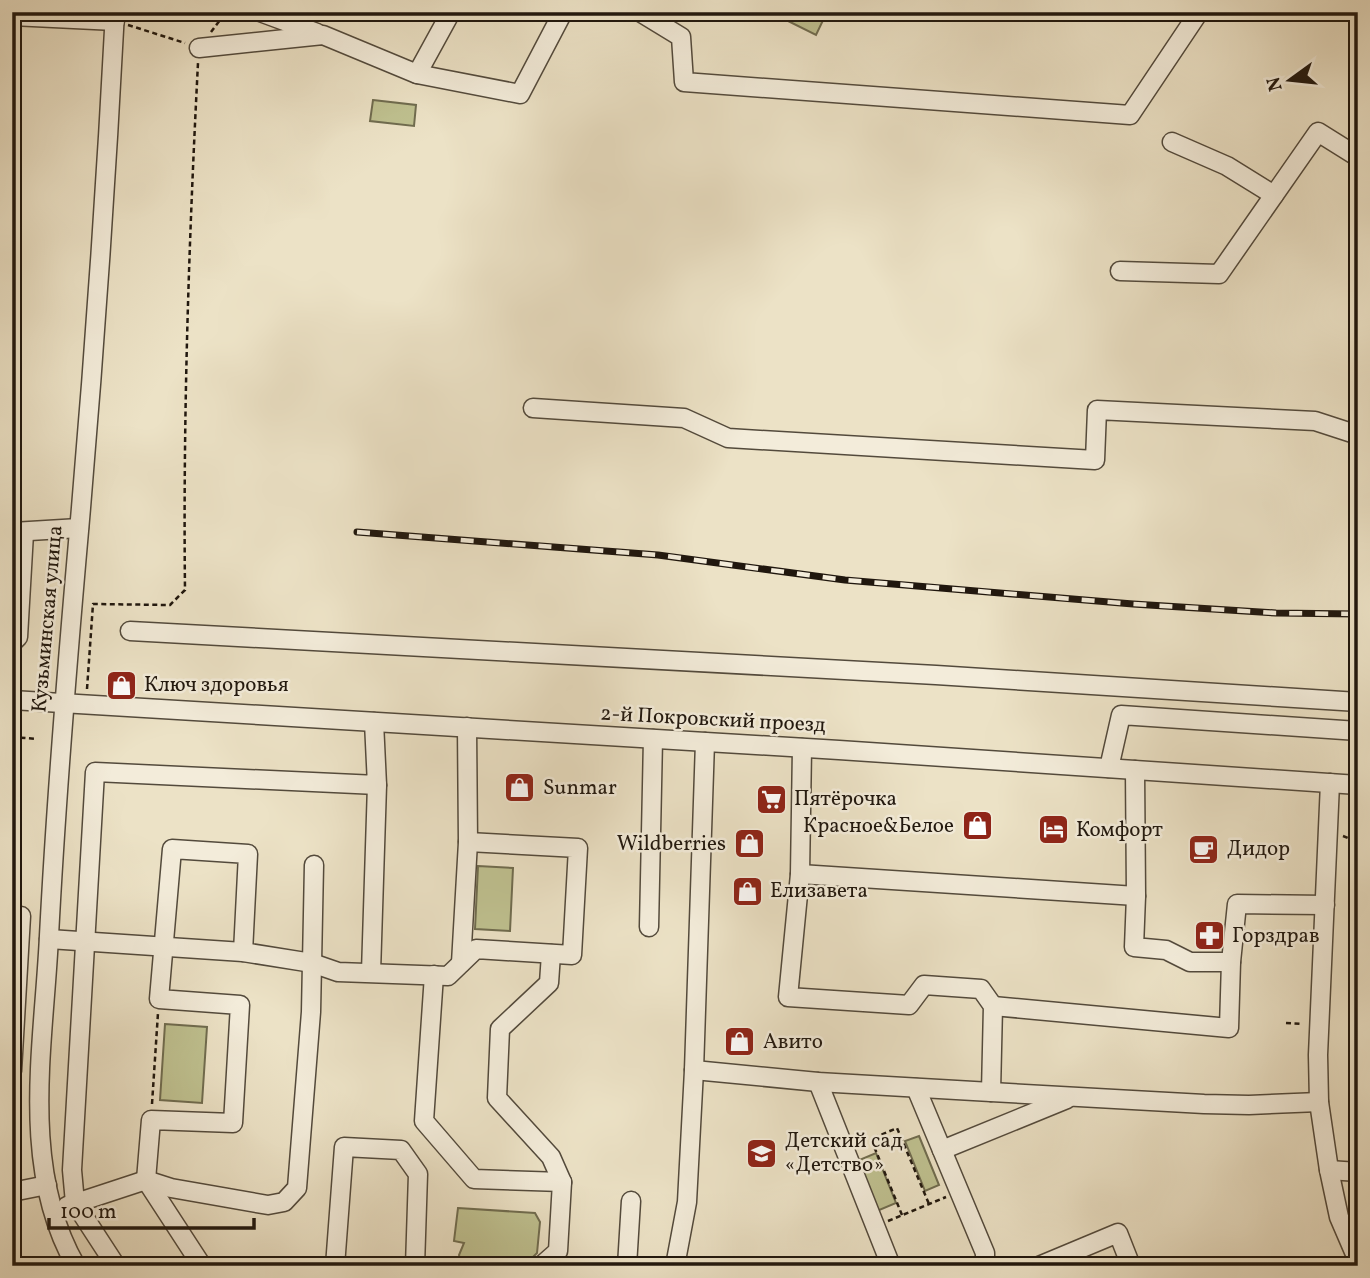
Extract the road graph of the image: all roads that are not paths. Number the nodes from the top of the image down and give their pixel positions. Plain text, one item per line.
1 (260, 12) edge
2 (451, 12) edge
3 (563, 12) edge
4 (640, 12) edge
5 (1199, 12) edge
6 (12, 16) edge
7 (115, 17) edge
8 (323, 35) junction
9 (199, 47) road end
10 (417, 74) junction
11 (1172, 142) dead end
12 (1358, 157) edge
13 (1274, 195) junction
14 (1120, 271) dead end
15 (533, 408) dead end
16 (1358, 435) edge
17 (79, 528) junction
18 (18, 533) edge
19 (130, 631) dead end
20 (12, 643) edge
21 (12, 700) edge
22 (65, 702) junction
23 (1358, 702) edge
24 (374, 722) junction
25 (467, 727) junction
26 (1358, 731) edge
27 (653, 739) junction
28 (705, 742) junction
29 (802, 748) junction
30 (1110, 768) junction
31 (1135, 770) junction
32 (1329, 783) junction
33 (377, 785) junction
34 (1358, 785) edge
35 (468, 842) junction
36 (314, 865) dead end
37 (800, 874) junction
38 (1136, 897) junction
39 (1325, 905) junction
40 (17, 916) edge
41 (50, 916) junction
42 (649, 927) dead end
43 (49, 939) junction
44 (85, 943) junction
45 (163, 945) junction
46 (243, 953) junction
47 (551, 954) junction
48 (1231, 962) junction
49 (312, 963) junction
50 (461, 963) junction
51 (371, 972) junction
52 (434, 975) junction
53 (993, 1006) junction
54 (694, 1070) junction
55 (12, 1071) edge
56 (818, 1082) junction
57 (916, 1087) junction
58 (991, 1092) junction
59 (1074, 1096) junction
60 (1319, 1102) junction
61 (942, 1150) junction
62 (1329, 1170) junction
63 (1358, 1172) edge
64 (146, 1180) junction
65 (562, 1182) junction
66 (47, 1185) junction
67 (12, 1192) edge
68 (631, 1201) dead end
69 (75, 1203) junction
70 (53, 1212) junction
71 (1358, 1261) edge
72 (984, 1262) edge
73 (76, 1266) edge
74 (116, 1266) edge
75 (202, 1266) edge
76 (335, 1266) edge
77 (415, 1266) edge
78 (541, 1266) edge
79 (627, 1266) edge
80 (675, 1266) edge
81 (891, 1266) edge
82 (1039, 1266) edge
83 (1131, 1266) edge

1 - 8 street
2 - 10 street
3 - 10 street
4 - 5 street
6 - 7 street
7 - 17 street, Кузьминская улица
8 - 9 street
8 - 10 street
11 - 13 street
12 - 13 street
13 - 14 street
15 - 16 street
17 - 18 street
17 - 22 street, Кузьминская улица
18 - 20 street
19 - 23 street
21 - 22 street, 2-й Покровский проезд
22 - 24 street, 2-й Покровский проезд
22 - 41 street, Кузьминская улица
24 - 25 street, 2-й Покровский проезд
24 - 33 street
25 - 27 street, 2-й Покровский проезд
25 - 35 street
26 - 30 street
27 - 28 street, 2-й Покровский проезд
27 - 42 street
28 - 29 street, 2-й Покровский проезд
28 - 54 street
29 - 30 street, 2-й Покровский проезд
29 - 37 street
30 - 31 street, 2-й Покровский проезд
31 - 32 street, 2-й Покровский проезд
31 - 38 street
32 - 34 street, 2-й Покровский проезд
32 - 39 street
33 - 44 street
33 - 51 street
35 - 47 street
35 - 50 street
36 - 49 street
37 - 38 street
37 - 53 street
38 - 48 street
39 - 48 street
39 - 60 street
40 - 41 street
40 - 55 street
41 - 43 street, Кузьминская улица
43 - 44 street
43 - 66 street, Кузьминская улица
44 - 45 street
44 - 69 street
45 - 46 street
45 - 46 street
45 - 64 street
46 - 49 street
47 - 50 street
47 - 65 street
48 - 53 street
49 - 51 street
49 - 64 street
50 - 52 street
51 - 52 street
52 - 65 street
53 - 58 street
54 - 56 street
54 - 80 street
56 - 57 street
56 - 81 street
57 - 58 street
57 - 61 street
58 - 59 street
59 - 60 street
59 - 61 street
60 - 62 street
61 - 72 street
62 - 63 street
62 - 71 street
64 - 69 street
64 - 75 street
65 - 78 street
66 - 67 street
66 - 70 street, Кузьминская улица
68 - 79 street
69 - 70 street
69 - 74 street
70 - 73 street, Кузьминская улица
76 - 77 street
82 - 83 street

